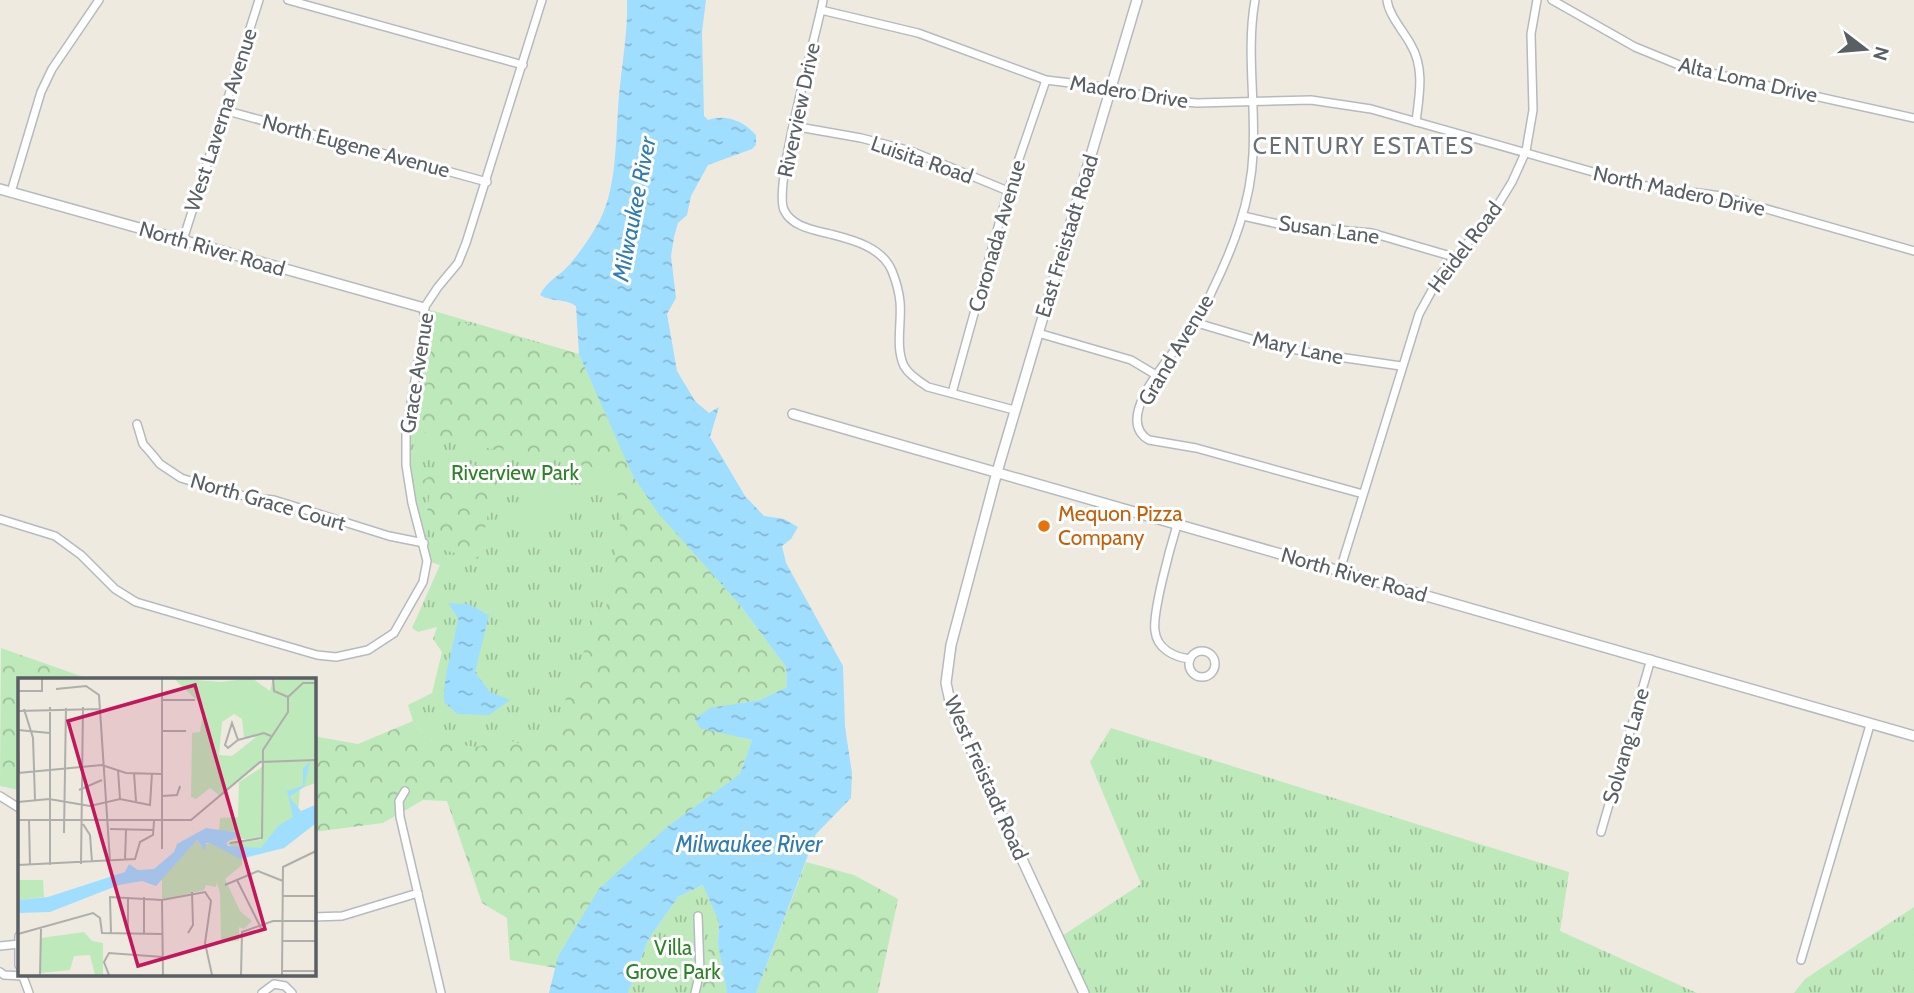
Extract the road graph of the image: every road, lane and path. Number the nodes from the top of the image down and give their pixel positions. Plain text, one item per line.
1 (99, 0) edge
2 (259, 0) edge
3 (288, 0) edge
4 (542, 0) edge
5 (823, 0) edge
6 (1137, 0) edge
7 (1255, 0) edge
8 (1387, 0) edge
9 (1536, 0) edge
10 (1552, 0) edge
11 (821, 10) junction
12 (523, 65) junction
13 (1046, 80) junction
14 (1111, 88) junction
15 (1252, 100) junction
16 (224, 110) junction
17 (1914, 118) edge
18 (1416, 122) junction
19 (793, 126) junction
20 (1526, 152) junction
21 (487, 183) junction
22 (0, 189) edge
23 (1008, 191) junction
24 (11, 192) junction
25 (1243, 216) junction
26 (183, 240) junction
27 (1914, 251) edge
28 (1454, 257) junction
29 (424, 308) junction
30 (1197, 323) junction
31 (1038, 333) junction
32 (1401, 366) junction
33 (1156, 375) junction
34 (952, 393) junction
35 (1014, 410) junction
36 (793, 414) dead end
37 (137, 424) dead end
38 (996, 472) junction
39 (1363, 494) junction
40 (0, 519) edge
41 (1177, 525) junction
42 (424, 543) junction
43 (1340, 570) junction
44 (1190, 659) dead end
45 (1651, 659) junction
46 (1870, 725) junction
47 (1914, 736) edge
48 (405, 791) dead end
49 (0, 796) edge
50 (18, 807) edge
51 (1601, 832) dead end
52 (418, 893) junction
53 (698, 916) dead end
54 (315, 917) edge
55 (18, 944) edge
56 (0, 946) edge
57 (1801, 960) dead end
58 (0, 972) edge
59 (18, 975) edge
60 (22, 976) edge
61 (279, 976) edge
62 (280, 985) junction
63 (29, 993) edge
64 (262, 993) edge
65 (292, 993) edge
66 (441, 993) edge
67 (695, 993) edge
68 (1084, 993) edge

1 - 24 street
2 - 16 street, West Laverna Avenue
3 - 12 street
4 - 12 street, Grace Avenue
5 - 11 street, Riverview Drive
6 - 14 street, East Freistadt Road
7 - 15 street, Grand Avenue
8 - 18 street
9 - 20 street, Heidel Road
10 - 17 street, Alta Loma Drive
11 - 13 street, Madero Drive
11 - 19 street, Riverview Drive
12 - 21 street, Grace Avenue
13 - 14 street, Madero Drive
13 - 23 street, Coronada Avenue
14 - 15 street, Madero Drive
14 - 31 street, East Freistadt Road
15 - 18 street, Madero Drive
15 - 25 street, Grand Avenue
16 - 21 street, North Eugene Avenue
16 - 26 street, West Laverna Avenue
18 - 20 street, Madero Drive
19 - 23 street, Luisita Road
19 - 34 street, Riverview Drive
20 - 27 street, North Madero Drive
20 - 28 street, Heidel Road
21 - 29 street, Grace Avenue
22 - 24 street, North River Road
23 - 34 street, Coronada Avenue
24 - 26 street, North River Road
25 - 28 street, Susan Lane
25 - 30 street, Grand Avenue
26 - 29 street, North River Road
28 - 32 street, Heidel Road
29 - 42 street, Grace Avenue
30 - 32 street, Mary Lane
30 - 33 street, Grand Avenue
31 - 33 street
31 - 35 street, East Freistadt Road
32 - 39 street, Heidel Road
33 - 39 street, Grand Avenue
34 - 35 street, Riverview Drive
35 - 38 street, East Freistadt Road
36 - 38 street, North River Road
37 - 42 street, North Grace Court
38 - 41 street, North River Road
38 - 68 street, West Freistadt Road
39 - 43 street, Heidel Road
40 - 42 street, Grace Avenue
41 - 43 street, North River Road
41 - 44 street
43 - 45 street, North River Road
45 - 46 street, North River Road
45 - 51 street, Solvang Lane
46 - 47 street, North River Road
46 - 57 street
48 - 52 street
49 - 50 street
52 - 54 street
52 - 66 street
53 - 67 street
55 - 56 street
58 - 59 street
60 - 63 street
61 - 62 street
62 - 64 street
62 - 65 street

